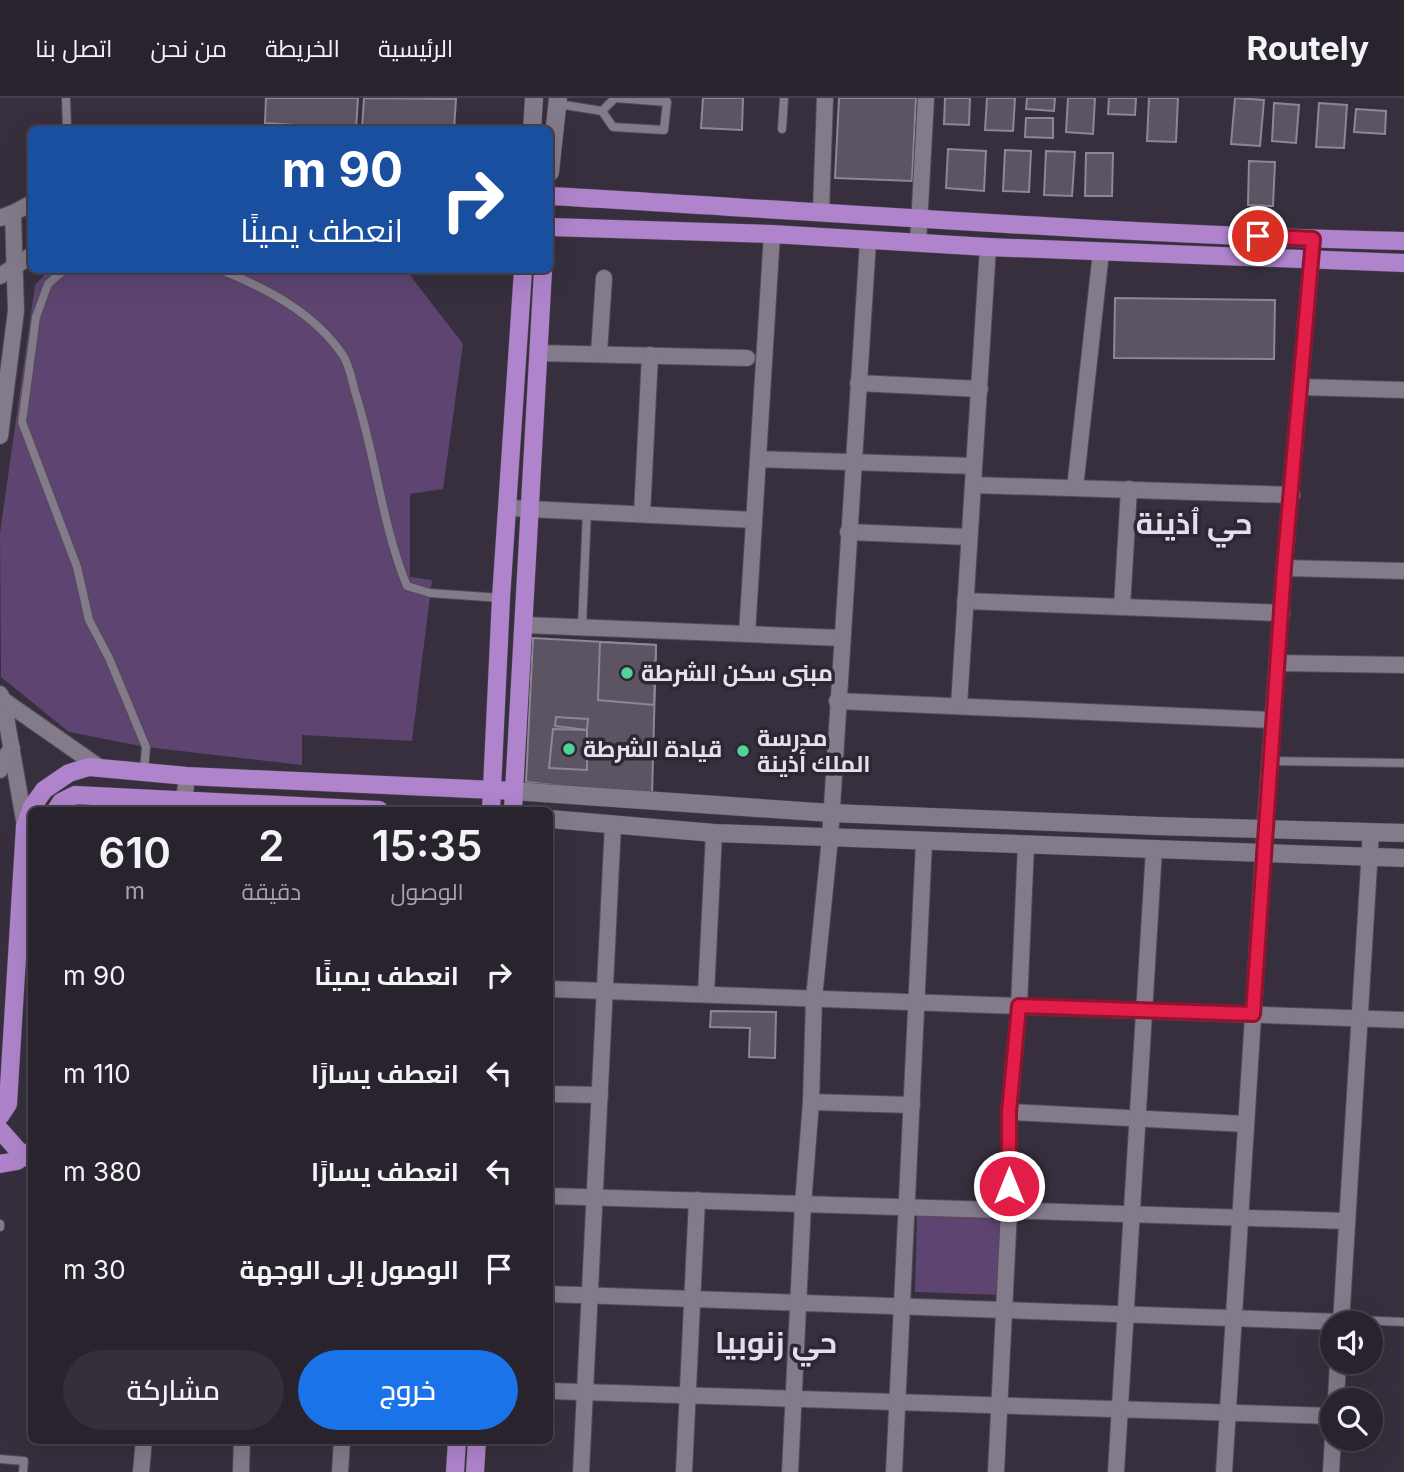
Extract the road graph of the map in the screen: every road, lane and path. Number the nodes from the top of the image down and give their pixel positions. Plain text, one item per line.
1 (66, 98) edge
2 (534, 98) edge
3 (615, 98) edge
4 (784, 98) edge
5 (825, 98) edge
6 (926, 98) edge
7 (667, 100) edge
8 (558, 101) edge
9 (602, 111) junction
10 (67, 126) edge
11 (532, 126) edge
12 (782, 129) dead end
13 (553, 145) edge
14 (553, 196) edge
15 (28, 205) edge
16 (821, 211) junction
17 (7, 216) edge
18 (919, 218) junction
19 (553, 227) edge
20 (772, 234) junction
21 (1313, 239) junction
22 (868, 241) junction
23 (1404, 241) edge
24 (918, 243) junction
25 (988, 247) junction
26 (1101, 252) junction
27 (28, 258) edge
28 (1311, 260) junction
29 (1404, 262) edge
30 (7, 273) edge
31 (61, 273) edge
32 (227, 273) edge
33 (523, 273) edge
34 (543, 273) edge
35 (604, 278) dead end
36 (538, 352) junction
37 (598, 353) junction
38 (650, 355) junction
39 (747, 358) dead end
40 (4, 378) edge
41 (858, 383) junction
42 (1301, 387) junction
43 (980, 389) junction
44 (1404, 390) edge
45 (0, 436) edge
46 (758, 459) junction
47 (853, 462) junction
48 (974, 466) junction
49 (973, 485) junction
50 (1075, 488) junction
51 (1129, 489) junction
52 (1292, 495) junction
53 (509, 508) junction
54 (530, 510) junction
55 (587, 512) junction
56 (642, 514) junction
57 (754, 520) junction
58 (848, 532) junction
59 (969, 537) junction
60 (1284, 568) junction
61 (1404, 571) edge
62 (500, 598) junction
63 (965, 601) junction
64 (1122, 607) junction
65 (1282, 613) junction
66 (524, 625) junction
67 (582, 626) junction
68 (747, 634) junction
69 (841, 638) junction
70 (1278, 663) junction
71 (1404, 666) edge
72 (2, 697) edge
73 (837, 701) junction
74 (959, 705) junction
75 (1273, 720) junction
76 (12, 748) junction
77 (1271, 761) junction
78 (1404, 763) edge
79 (99, 767) junction
80 (0, 770) edge
81 (144, 772) junction
82 (187, 776) junction
83 (44, 790) junction
84 (491, 791) junction
85 (513, 791) junction
86 (183, 805) edge
87 (59, 806) edge
88 (32, 807) edge
89 (246, 807) edge
90 (491, 807) edge
91 (513, 807) edge
92 (831, 813) junction
93 (28, 818) edge
94 (553, 819) edge
95 (613, 824) junction
96 (25, 826) junction
97 (1156, 826) junction
98 (1265, 828) junction
99 (1371, 832) junction
100 (714, 833) junction
101 (1404, 833) edge
102 (830, 838) junction
103 (924, 842) junction
104 (1026, 845) junction
105 (1154, 849) junction
106 (1263, 854) junction
107 (1370, 857) junction
108 (1404, 858) edge
109 (553, 989) edge
110 (605, 990) junction
111 (706, 994) junction
112 (814, 998) junction
113 (915, 1002) junction
114 (1019, 1006) junction
115 (1143, 1010) junction
116 (1253, 1014) junction
117 (1360, 1018) junction
118 (1404, 1020) edge
119 (553, 1094) edge
120 (600, 1095) junction
121 (811, 1102) junction
122 (912, 1105) junction
123 (1009, 1112) junction
124 (0, 1116) edge
125 (1136, 1119) junction
126 (1246, 1125) junction
127 (0, 1130) edge
128 (28, 1156) edge
129 (28, 1157) edge
130 (0, 1164) edge
131 (553, 1196) edge
132 (595, 1197) junction
133 (696, 1200) junction
134 (803, 1204) junction
135 (906, 1207) junction
136 (1009, 1211) junction
137 (1131, 1214) junction
138 (1240, 1218) junction
139 (1347, 1221) junction
140 (553, 1294) edge
141 (590, 1295) junction
142 (692, 1299) junction
143 (798, 1303) junction
144 (901, 1306) junction
145 (1004, 1310) junction
146 (1342, 1311) edge
147 (1125, 1314) junction
148 (1234, 1318) junction
149 (1383, 1321) edge
150 (1320, 1322) edge
151 (1404, 1322) edge
152 (553, 1391) edge
153 (585, 1392) junction
154 (687, 1396) junction
155 (793, 1399) junction
156 (897, 1402) junction
157 (999, 1405) junction
158 (1119, 1409) junction
159 (1228, 1413) junction
160 (1320, 1416) edge
161 (144, 1444) edge
162 (242, 1444) edge
163 (342, 1444) edge
164 (457, 1444) edge
165 (477, 1444) edge
166 (1332, 1451) edge
167 (0, 1459) edge
168 (23, 1472) edge
169 (141, 1472) edge
170 (241, 1472) edge
171 (340, 1472) edge
172 (455, 1472) edge
173 (475, 1472) edge
174 (581, 1472) edge
175 (684, 1472) edge
176 (790, 1472) edge
177 (894, 1472) edge
178 (996, 1472) edge
179 (1116, 1472) edge
180 (1224, 1472) edge
181 (1331, 1472) edge

1 - 10 lane
2 - 11 street
3 - 7 lane
3 - 9 lane
4 - 12 lane
5 - 16 street
6 - 18 street
7 - 9 lane
8 - 9 lane
8 - 13 street
14 - 16 main road
15 - 17 street
16 - 18 main road
17 - 30 street
18 - 21 main road
18 - 24 street
19 - 20 main road
20 - 22 main road
20 - 46 street
21 - 23 main road
21 - 28 street
22 - 24 main road
22 - 41 street
24 - 25 main road
25 - 26 main road
25 - 43 street
26 - 28 main road
26 - 50 street
27 - 30 street
28 - 29 main road
28 - 42 street
30 - 40 street
31 - 81 lane
32 - 62 lane
33 - 53 main road
34 - 36 main road
35 - 37 street
36 - 37 street
36 - 54 main road
37 - 38 street
38 - 39 street
38 - 56 street
40 - 45 street
41 - 43 street
41 - 47 street
42 - 44 street
42 - 52 street
43 - 48 street
46 - 47 street
46 - 57 street
47 - 48 street
47 - 58 street
48 - 49 street
49 - 50 street
49 - 59 street
50 - 51 street
51 - 52 street
51 - 64 street
52 - 60 street
53 - 54 street
53 - 62 main road
54 - 55 street
54 - 66 main road
55 - 56 street
55 - 67 lane
56 - 57 street
57 - 68 street
58 - 59 street
58 - 69 street
59 - 63 street
60 - 61 street
60 - 65 street
62 - 84 main road
63 - 64 street
63 - 74 street
64 - 65 street
65 - 70 street
66 - 67 street
66 - 85 main road
67 - 68 street
68 - 69 street
69 - 73 street
70 - 71 street
70 - 75 street
72 - 76 street
72 - 79 street
73 - 74 street
73 - 92 street
74 - 75 street
75 - 77 street
76 - 80 street
76 - 96 street
77 - 78 lane
77 - 98 street
79 - 81 main road
79 - 83 main road
81 - 82 main road
82 - 84 main road
82 - 86 street
83 - 87 main road
83 - 88 main road
84 - 85 main road
84 - 90 main road
85 - 91 main road
85 - 92 street
86 - 87 main road
86 - 89 main road
92 - 97 street
92 - 102 street
93 - 96 main road
94 - 95 street
95 - 100 street
95 - 110 street
96 - 124 main road
97 - 98 street
97 - 105 street
98 - 99 street
98 - 106 street
99 - 101 street
99 - 107 street
100 - 102 street
100 - 111 street
102 - 103 street
102 - 112 street
103 - 104 street
103 - 113 street
104 - 105 street
104 - 114 street
105 - 106 street
105 - 115 street
106 - 107 street
106 - 116 street
107 - 108 street
107 - 117 street
109 - 110 street
110 - 111 street
110 - 120 street
111 - 112 street
112 - 113 street
112 - 121 street
113 - 114 street
113 - 122 street
114 - 115 street
114 - 123 street
115 - 116 street
115 - 125 street
116 - 117 street
116 - 126 street
117 - 118 street
117 - 139 street
119 - 120 street
120 - 132 street
121 - 122 street
121 - 134 street
122 - 135 street
123 - 125 street
123 - 136 street
125 - 126 street
125 - 137 street
126 - 138 street
127 - 128 main road
129 - 130 main road
131 - 132 street
132 - 133 street
132 - 141 street
133 - 134 street
133 - 142 street
134 - 135 street
134 - 143 street
135 - 136 street
135 - 144 street
136 - 137 street
136 - 145 street
137 - 138 street
137 - 147 street
138 - 139 street
138 - 148 street
139 - 146 street
140 - 141 street
141 - 142 street
141 - 153 street
142 - 143 street
142 - 154 street
143 - 144 street
143 - 155 street
144 - 145 street
144 - 156 street
145 - 147 street
145 - 157 street
147 - 148 street
147 - 158 street
148 - 150 street
148 - 159 street
149 - 151 lane
152 - 153 street
153 - 154 street
153 - 174 street
154 - 155 street
154 - 175 street
155 - 156 street
155 - 176 street
156 - 157 street
156 - 177 street
157 - 158 street
157 - 178 street
158 - 159 street
158 - 179 street
159 - 160 street
159 - 180 street
161 - 169 street
162 - 170 street
163 - 171 street
164 - 172 main road
165 - 173 main road
166 - 181 street
167 - 168 lane

